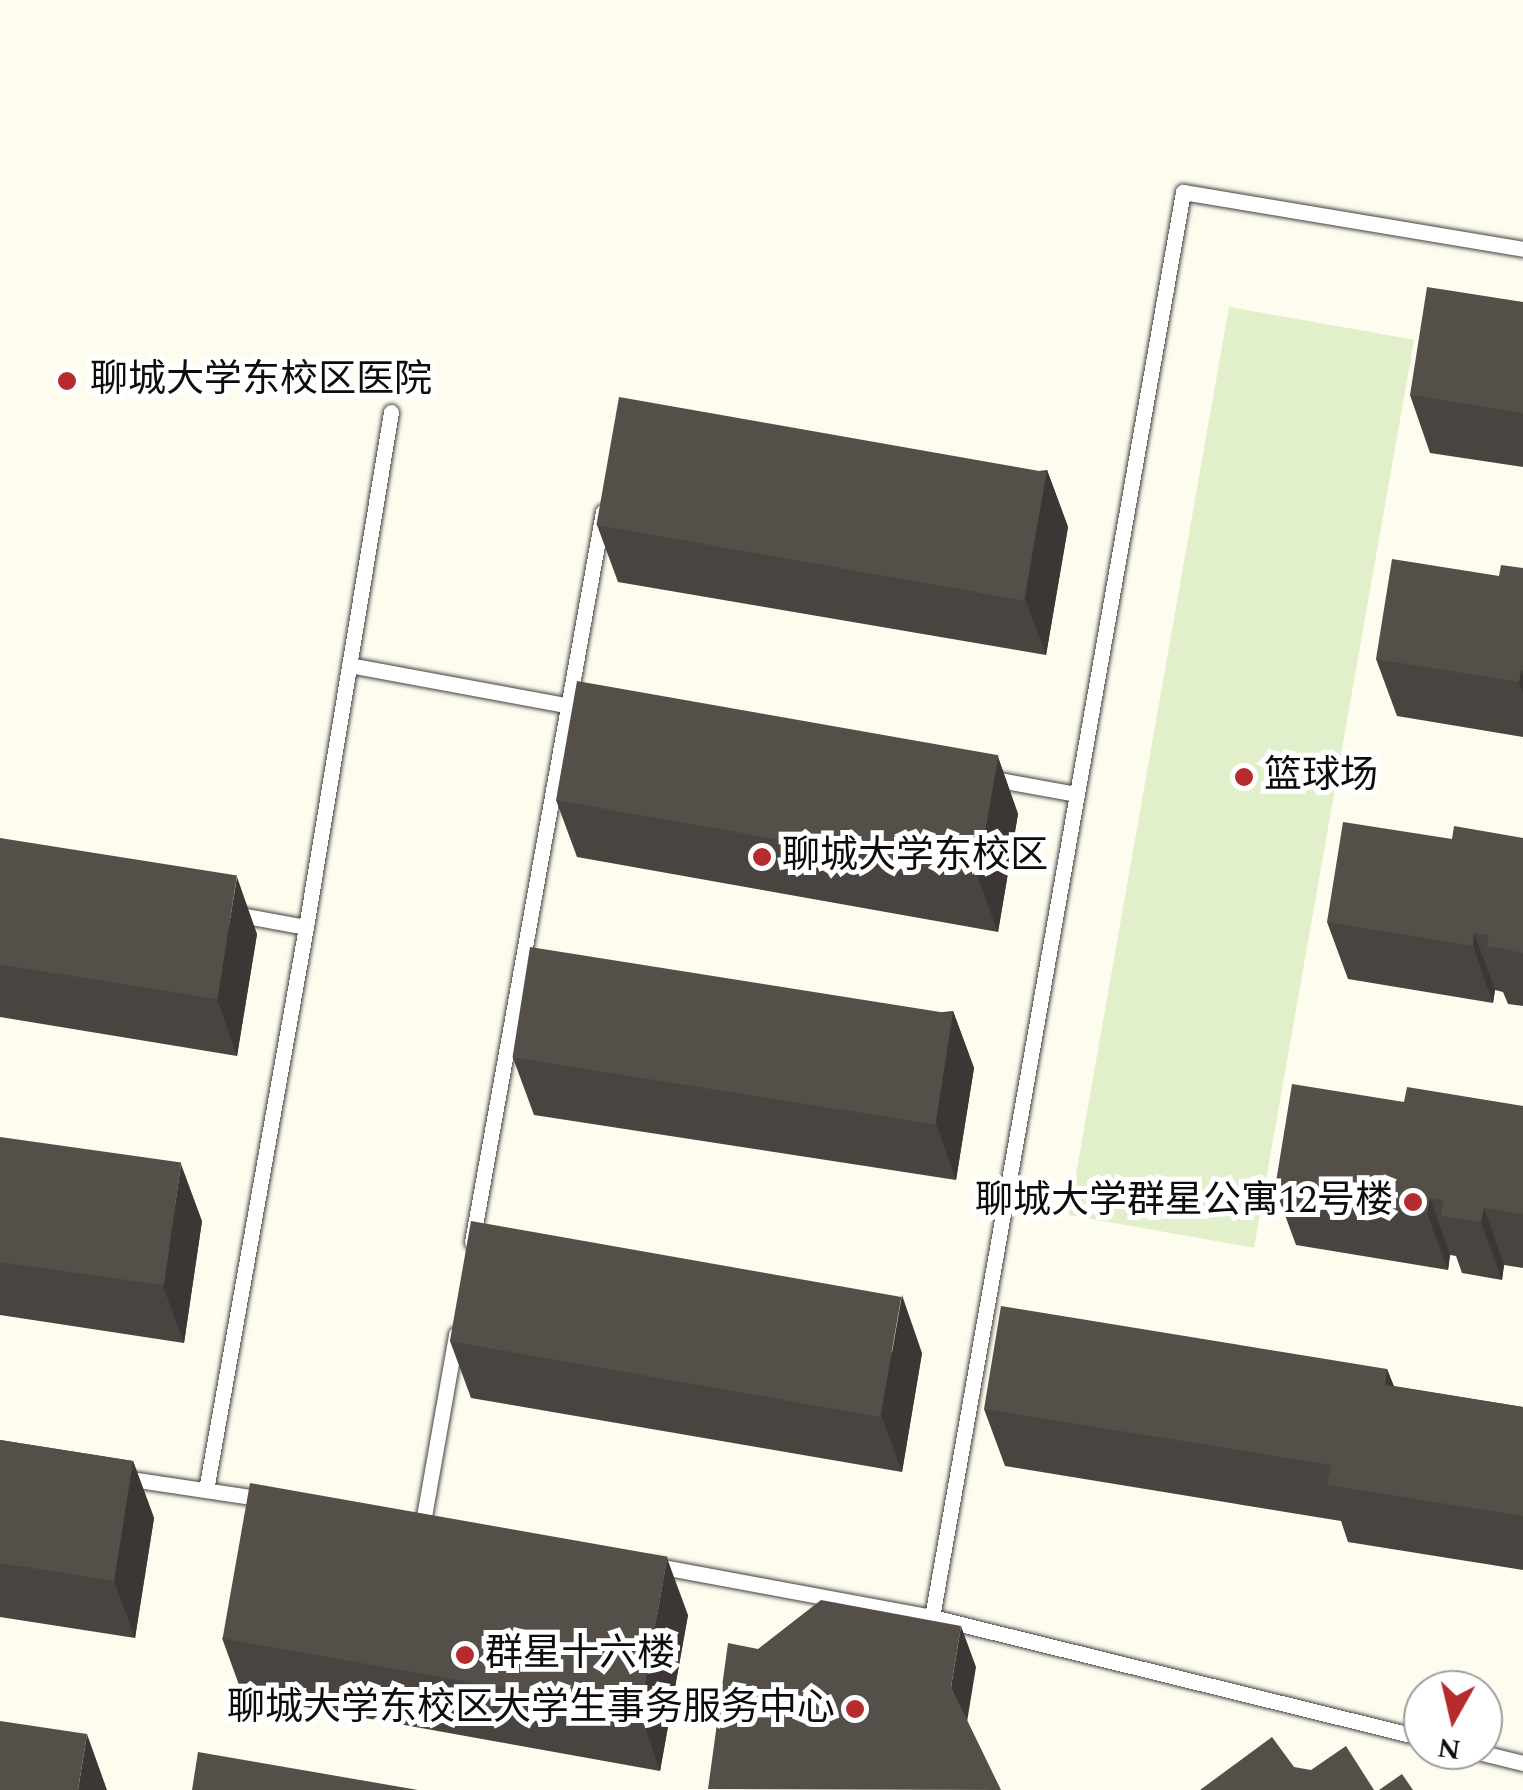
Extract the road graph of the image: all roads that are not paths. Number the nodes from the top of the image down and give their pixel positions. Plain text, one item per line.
1 (1523, 250) edge
2 (391, 412) dead end
3 (606, 492) edge
4 (349, 664) junction
5 (568, 706) junction
6 (588, 709) edge
7 (979, 777) edge
8 (1077, 794) junction
9 (210, 910) edge
10 (306, 927) junction
11 (468, 1269) edge
12 (461, 1308) edge
13 (112, 1476) edge
14 (206, 1490) junction
15 (285, 1502) edge
16 (403, 1519) edge
17 (423, 1522) junction
18 (442, 1526) edge
19 (638, 1562) edge
20 (932, 1617) junction
21 (1403, 1733) edge

1 - 8 lane
2 - 4 lane
3 - 5 lane
4 - 5 lane
4 - 10 lane
5 - 6 lane
5 - 11 lane
7 - 8 lane
8 - 20 lane
9 - 10 lane
10 - 14 lane
12 - 17 lane
13 - 14 lane
14 - 15 lane
16 - 17 lane
17 - 18 lane
19 - 20 lane
20 - 21 lane

